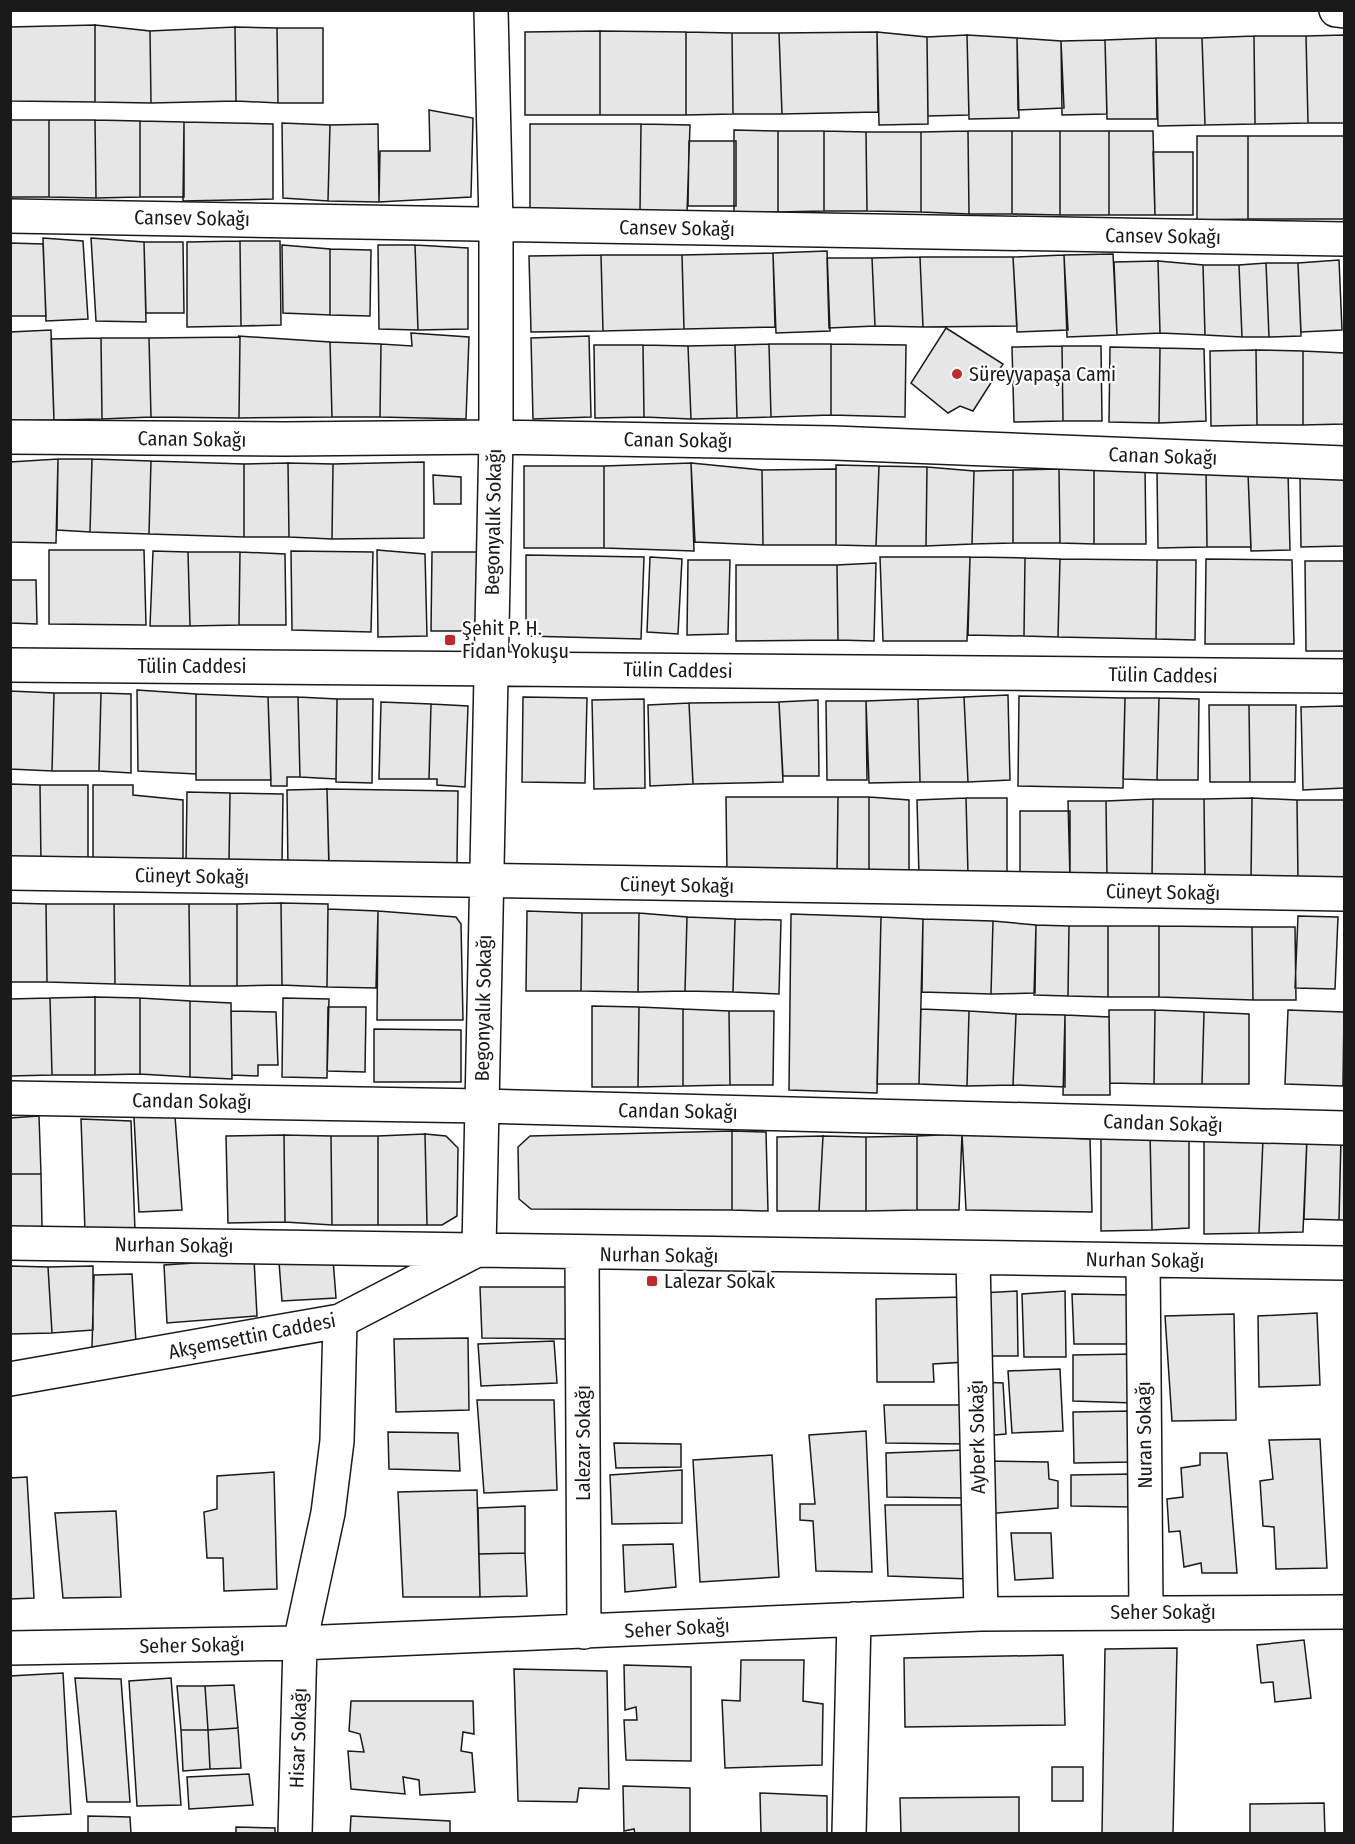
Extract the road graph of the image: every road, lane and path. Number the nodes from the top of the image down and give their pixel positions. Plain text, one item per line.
1 (491, 10) edge
2 (1336, 10) edge
3 (1344, 11) edge
4 (10, 216) edge
5 (496, 223) junction
6 (1344, 239) edge
7 (10, 437) edge
8 (496, 437) junction
9 (1344, 463) edge
10 (10, 665) edge
11 (490, 669) junction
12 (1344, 676) edge
13 (10, 873) edge
14 (484, 882) junction
15 (1344, 894) edge
16 (10, 1098) edge
17 (482, 1106) junction
18 (1344, 1128) edge
19 (10, 1243) edge
20 (479, 1249) junction
21 (582, 1254) junction
22 (973, 1260) junction
23 (1143, 1260) junction
24 (1344, 1263) edge
25 (340, 1321) junction
26 (10, 1379) edge
27 (1146, 1611) junction
28 (1344, 1612) edge
29 (981, 1614) junction
30 (854, 1619) junction
31 (584, 1632) junction
32 (300, 1643) junction
33 (10, 1648) edge
34 (295, 1833) edge
35 (849, 1833) edge

1 - 5 street, Begonyalık Sokağı
2 - 3 street
4 - 5 street, Cansev Sokağı
5 - 6 street, Cansev Sokağı
5 - 8 street, Begonyalık Sokağı
7 - 8 street, Canan Sokağı
8 - 9 street, Canan Sokağı
8 - 11 street, Begonyalık Sokağı
10 - 11 street, Tülin Caddesi
11 - 12 street, Tülin Caddesi
11 - 14 street, Begonyalık Sokağı
13 - 14 street, Cüneyt Sokağı
14 - 15 street, Cüneyt Sokağı
14 - 17 street, Begonyalık Sokağı
16 - 17 street, Candan Sokağı
17 - 18 street, Candan Sokağı
17 - 20 street, Begonyalık Sokağı
19 - 20 street, Nurhan Sokağı
20 - 21 street, Nurhan Sokağı
20 - 25 street, Akşemsettin Caddesi
21 - 22 street, Nurhan Sokağı
21 - 31 street, Lalezar Sokağı
22 - 23 street, Nurhan Sokağı
22 - 29 street, Ayberk Sokağı
23 - 24 street, Nurhan Sokağı
23 - 27 street, Nuran Sokağı
25 - 26 street, Akşemsettin Caddesi
25 - 32 street, Hisar Sokağı
27 - 28 street, Seher Sokağı
27 - 29 street, Seher Sokağı
29 - 30 street, Seher Sokağı
30 - 31 street, Seher Sokağı
30 - 35 street
31 - 32 street, Seher Sokağı
32 - 33 street, Seher Sokağı
32 - 34 street, Hisar Sokağı

